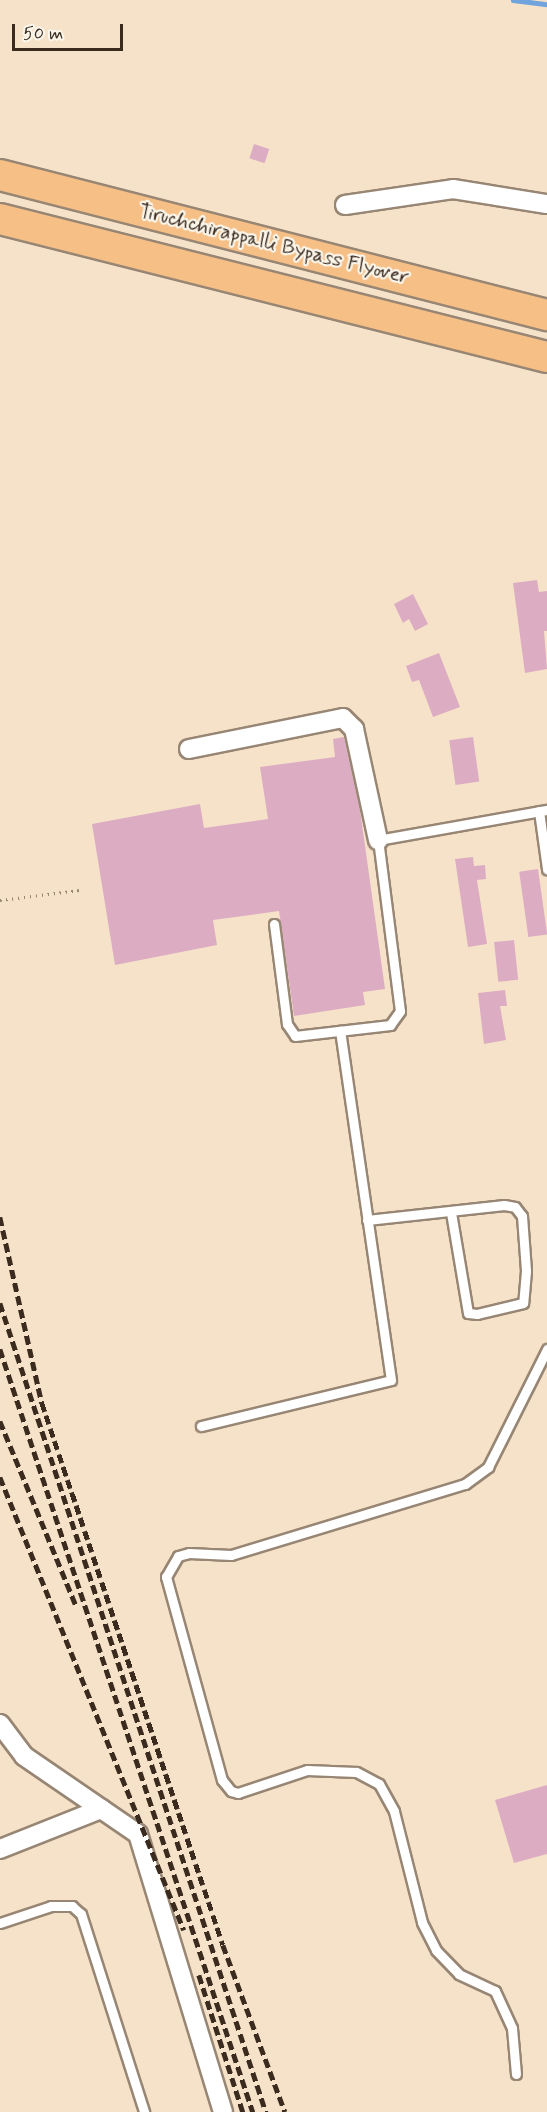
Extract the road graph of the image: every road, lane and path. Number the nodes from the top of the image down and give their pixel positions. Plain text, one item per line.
1 (0, 175) edge
2 (547, 204) edge
3 (345, 206) dead end
4 (0, 219) edge
5 (547, 315) edge
6 (547, 357) edge
7 (189, 749) dead end
8 (543, 811) edge
9 (378, 840) junction
10 (547, 869) edge
11 (80, 890) dead end
12 (0, 900) edge
13 (274, 924) dead end
14 (340, 1031) junction
15 (451, 1212) junction
16 (367, 1220) junction
17 (547, 1349) edge
18 (201, 1426) dead end
19 (0, 1724) edge
20 (101, 1809) junction
21 (0, 1849) edge
22 (0, 1923) edge
23 (516, 2074) dead end
24 (144, 2112) edge
25 (223, 2112) edge

1 - 5 highway, Tiruchchirappalli Bypass Flyover
2 - 3 street
4 - 6 highway, Tiruchchirappalli Bypass Flyover
7 - 9 street
8 - 9 lane
8 - 10 lane
9 - 14 lane
11 - 12 path
13 - 14 lane
14 - 16 lane
15 - 15 lane
15 - 16 lane
16 - 18 lane
17 - 23 lane
19 - 20 street
20 - 21 street
20 - 25 street
22 - 24 lane

